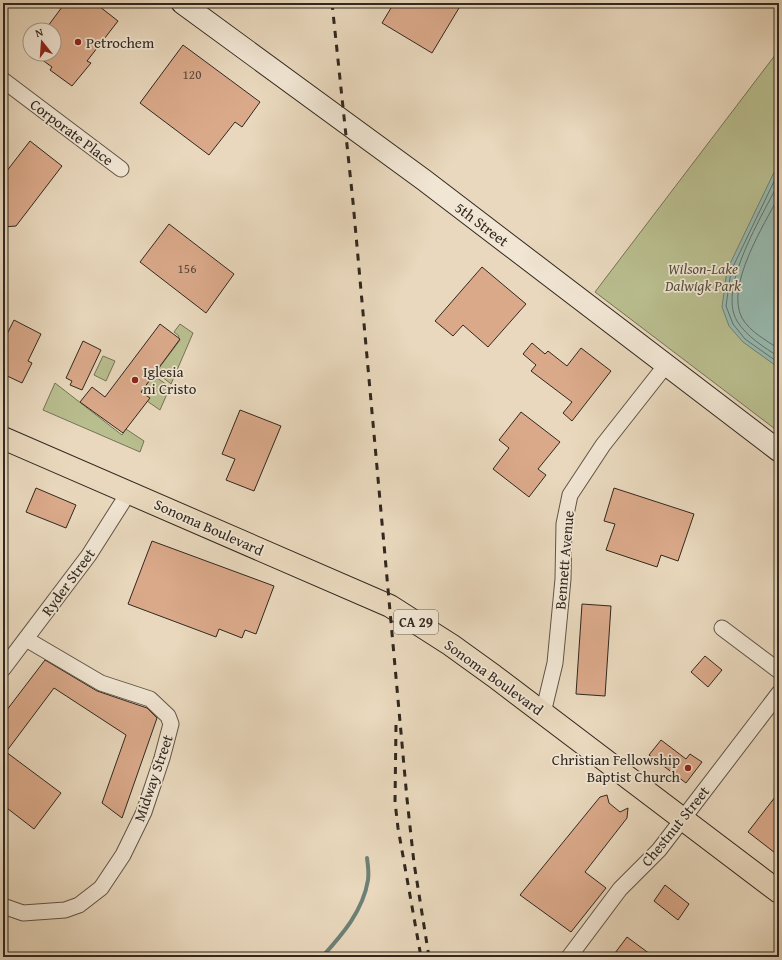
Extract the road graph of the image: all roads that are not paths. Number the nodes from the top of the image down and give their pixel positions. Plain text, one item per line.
1 (182, 3) edge
2 (3, 80) edge
3 (121, 169) dead end
4 (666, 365) junction
5 (3, 438) edge
6 (779, 450) edge
7 (129, 492) junction
8 (722, 628) dead end
9 (26, 639) junction
10 (3, 669) edge
11 (779, 671) edge
12 (779, 693) edge
13 (543, 713) junction
14 (683, 819) junction
15 (779, 892) edge
16 (3, 906) edge
17 (569, 957) edge

1 - 4 street, 5th Street
2 - 3 street, Corporate Place
4 - 6 street, 5th Street
4 - 13 street, Bennett Avenue
5 - 7 main road, Sonoma Boulevard / CA 29
7 - 9 street, Ryder Street
7 - 13 main road, Sonoma Boulevard / CA 29
8 - 11 street
9 - 10 street, Ryder Street
9 - 16 street, Midway Street
12 - 14 street, Chestnut Street
13 - 14 main road, Sonoma Boulevard / CA 29
14 - 15 main road, Sonoma Boulevard / CA 29
14 - 17 street, Chestnut Street

